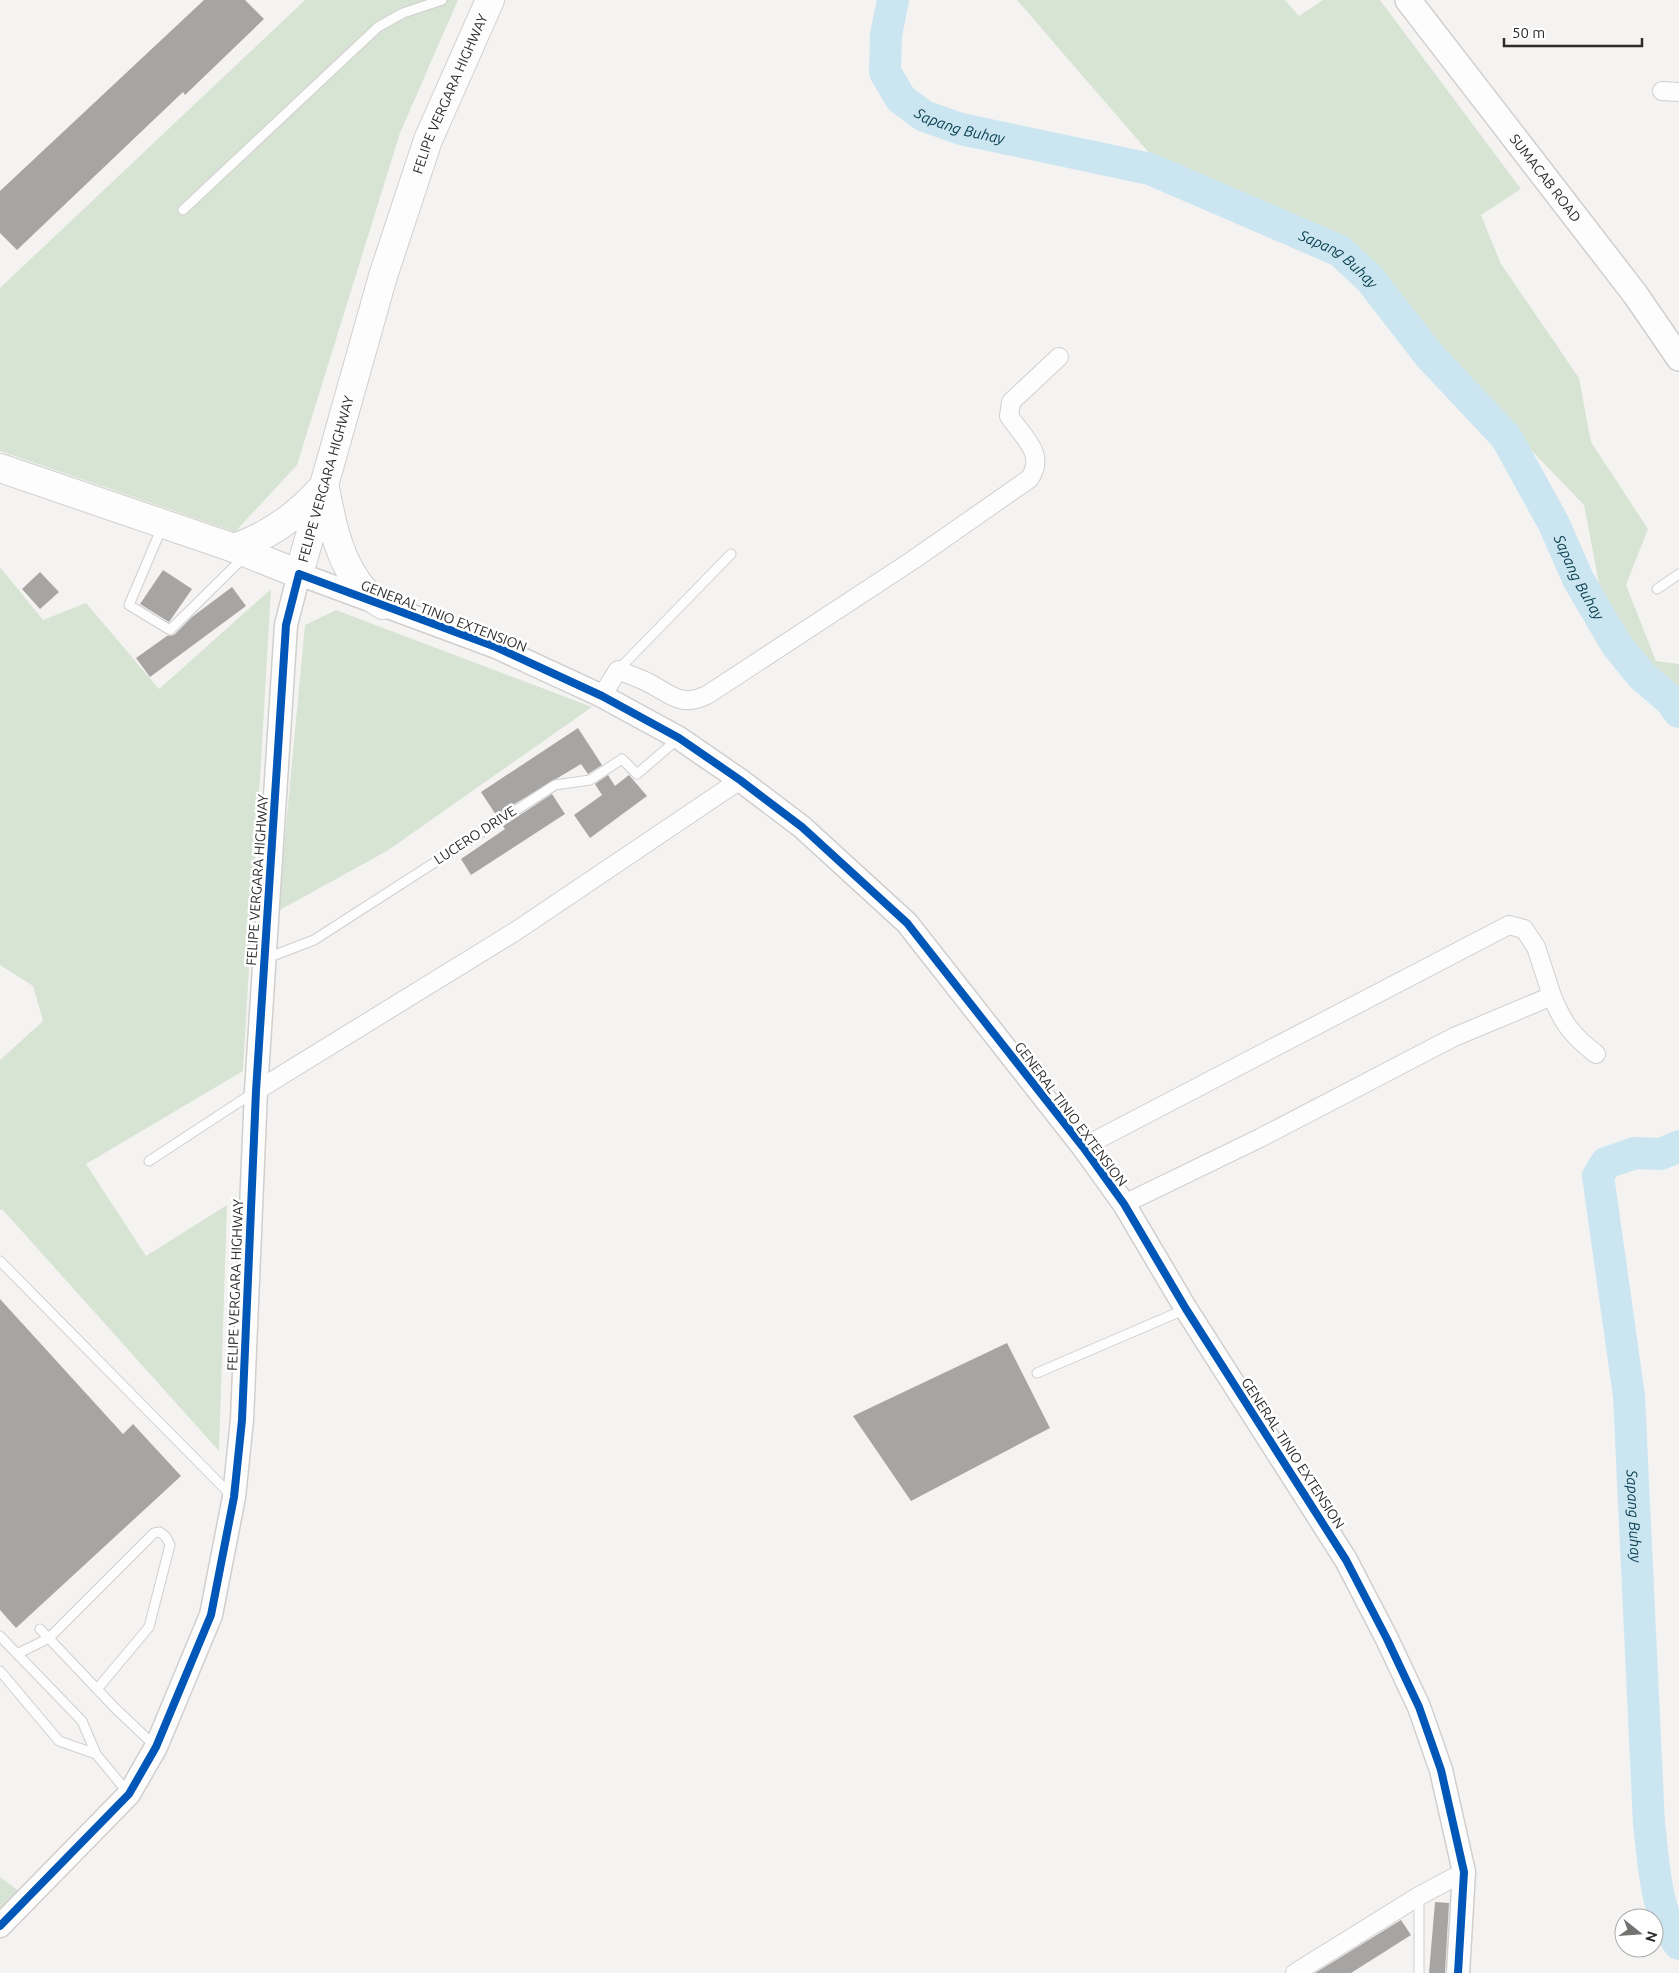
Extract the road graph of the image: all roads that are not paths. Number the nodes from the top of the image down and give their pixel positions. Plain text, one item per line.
1 (442, 0) edge
2 (490, 0) edge
3 (1408, 0) edge
4 (183, 210) dead end
5 (1058, 357) dead end
6 (1679, 358) edge
7 (0, 468) edge
8 (325, 484) junction
9 (164, 523) junction
10 (241, 550) junction
11 (731, 554) dead end
12 (299, 574) junction
13 (1679, 574) edge
14 (1657, 588) dead end
15 (383, 605) junction
16 (618, 670) junction
17 (602, 696) junction
18 (679, 738) junction
19 (740, 780) junction
20 (265, 958) junction
21 (1552, 996) junction
22 (1596, 1054) dead end
23 (256, 1091) junction
24 (1083, 1148) junction
25 (149, 1161) dead end
26 (1124, 1204) junction
27 (0, 1261) edge
28 (1186, 1309) junction
29 (1037, 1373) dead end
30 (234, 1498) junction
31 (40, 1629) dead end
32 (0, 1636) edge
33 (49, 1638) junction
34 (17, 1654) junction
35 (0, 1671) edge
36 (98, 1688) junction
37 (156, 1747) junction
38 (96, 1754) junction
39 (129, 1794) junction
40 (1464, 1872) junction
41 (1419, 1896) junction
42 (0, 1926) edge
43 (1295, 1973) edge
44 (1419, 1973) edge
45 (1458, 1973) edge

1 - 4 lane
2 - 8 main road, FELIPE VERGARA HIGHWAY
3 - 6 main road, SUMACAB ROAD
5 - 16 street
7 - 9 main road, GENERAL TINIO EXTENSION
8 - 10 main road
8 - 12 main road, FELIPE VERGARA HIGHWAY
8 - 15 main road
9 - 10 main road, GENERAL TINIO EXTENSION
9 - 10 lane
10 - 12 main road, GENERAL TINIO EXTENSION
11 - 16 lane
12 - 15 street, GENERAL TINIO EXTENSION
12 - 20 street, FELIPE VERGARA HIGHWAY
13 - 14 lane
15 - 17 street, GENERAL TINIO EXTENSION
16 - 17 street
17 - 18 street, GENERAL TINIO EXTENSION
18 - 19 street, GENERAL TINIO EXTENSION
18 - 20 lane, LUCERO DRIVE
19 - 23 street
19 - 24 street, GENERAL TINIO EXTENSION
20 - 23 street, FELIPE VERGARA HIGHWAY
21 - 22 street
21 - 24 street
21 - 26 street
23 - 25 lane
23 - 30 street, FELIPE VERGARA HIGHWAY
24 - 26 street, GENERAL TINIO EXTENSION
26 - 28 street, GENERAL TINIO EXTENSION
27 - 30 lane
28 - 29 lane
28 - 40 street, GENERAL TINIO EXTENSION
30 - 37 street, FELIPE VERGARA HIGHWAY
31 - 33 lane
32 - 34 lane
33 - 34 lane
33 - 36 lane
33 - 36 lane
34 - 38 lane
35 - 38 lane
36 - 37 lane
37 - 39 street, FELIPE VERGARA HIGHWAY
38 - 39 lane
39 - 42 street, FELIPE VERGARA HIGHWAY
40 - 41 street
40 - 45 street, GENERAL TINIO EXTENSION
41 - 43 street
41 - 44 lane

